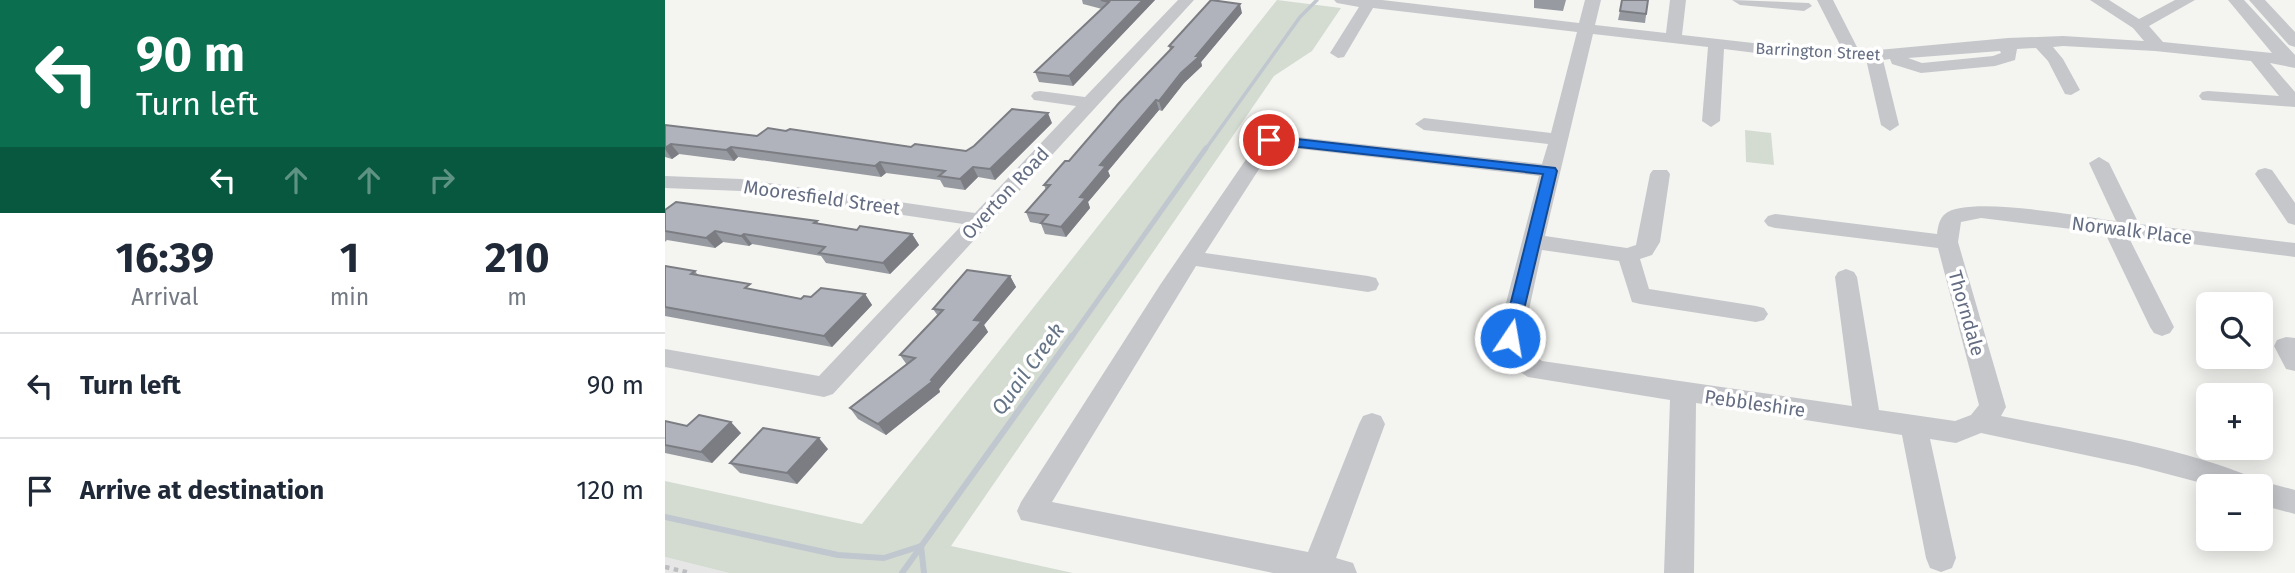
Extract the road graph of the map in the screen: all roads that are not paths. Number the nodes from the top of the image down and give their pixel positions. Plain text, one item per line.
1 (1186, 0) edge
2 (1342, 0) edge
3 (1514, 0) edge
4 (1593, 0) edge
5 (1678, 0) edge
6 (1740, 0) edge
7 (1825, 0) edge
8 (2098, 0) edge
9 (2153, 0) edge
10 (2236, 0) edge
11 (2257, 0) edge
12 (2183, 1) edge
13 (1369, 3) junction
14 (1804, 6) dead end
15 (1418, 14) junction
16 (1393, 18) dead end
17 (1512, 20) junction
18 (1436, 22) dead end
19 (2139, 25) junction
20 (1585, 29) junction
21 (1673, 38) junction
22 (2039, 42) junction
23 (2295, 42) edge
24 (1716, 44) junction
25 (2159, 47) junction
26 (1338, 53) dead end
27 (1851, 54) junction
28 (1873, 54) junction
29 (2256, 56) junction
30 (2292, 62) edge
31 (2071, 90) dead end
32 (1040, 96) dead end
33 (2208, 96) dead end
34 (1090, 103) junction
35 (1711, 121) dead end
36 (1424, 124) dead end
37 (1889, 125) dead end
38 (1558, 139) junction
39 (2099, 163) dead end
40 (1551, 171) junction
41 (1660, 174) dead end
42 (2265, 174) dead end
43 (665, 182) edge
44 (2295, 218) edge
45 (979, 220) junction
46 (1775, 221) dead end
47 (2122, 229) junction
48 (1533, 242) junction
49 (1947, 242) junction
50 (2295, 250) edge
51 (1628, 255) junction
52 (1190, 258) junction
53 (1846, 278) dead end
54 (1368, 284) dead end
55 (1756, 314) dead end
56 (2162, 327) dead end
57 (2295, 347) edge
58 (665, 358) edge
59 (2295, 362) edge
60 (1683, 392) junction
61 (1867, 419) junction
62 (1980, 422) junction
63 (1373, 424) dead end
64 (1914, 426) junction
65 (2211, 474) edge
66 (2273, 497) edge
67 (2295, 502) edge
68 (1941, 558) dead end
69 (1329, 571) edge
70 (1679, 573) edge

1 - 34 street, Overton Road
2 - 13 street, Barrington Street
3 - 17 street
4 - 20 street
5 - 21 street
6 - 14 street
7 - 27 street
8 - 19 street
9 - 12 street
10 - 30 street
11 - 23 street
12 - 19 street
13 - 15 street, Barrington Street
13 - 26 street
15 - 16 street
15 - 17 street, Barrington Street
15 - 18 street
17 - 20 street, Barrington Street
19 - 25 street
20 - 21 street, Barrington Street
20 - 38 street
21 - 24 street, Barrington Street
22 - 25 street
22 - 28 street, Barrington Street
22 - 31 street
24 - 27 street, Barrington Street
24 - 35 street
25 - 29 street
27 - 28 street, Barrington Street
28 - 37 street
29 - 30 street
29 - 33 street
32 - 34 street
34 - 45 street, Overton Road
36 - 38 street
38 - 40 street
39 - 47 street
40 - 48 street
40 - 52 street
41 - 51 street
42 - 44 street
43 - 45 street, Mooresfield Street
45 - 58 street, Overton Road
46 - 49 street
47 - 49 street, Norwalk Place
47 - 50 street, Norwalk Place
47 - 56 street
48 - 51 street
48 - 60 street, Pebbleshire
49 - 62 street, Thorndale
51 - 55 street
52 - 54 street
52 - 69 street
53 - 61 street
57 - 59 street
60 - 61 street, Pebbleshire
60 - 70 street
61 - 64 street, Pebbleshire
62 - 64 street, Pebbleshire
62 - 65 street
63 - 69 street
64 - 68 street
66 - 67 street

